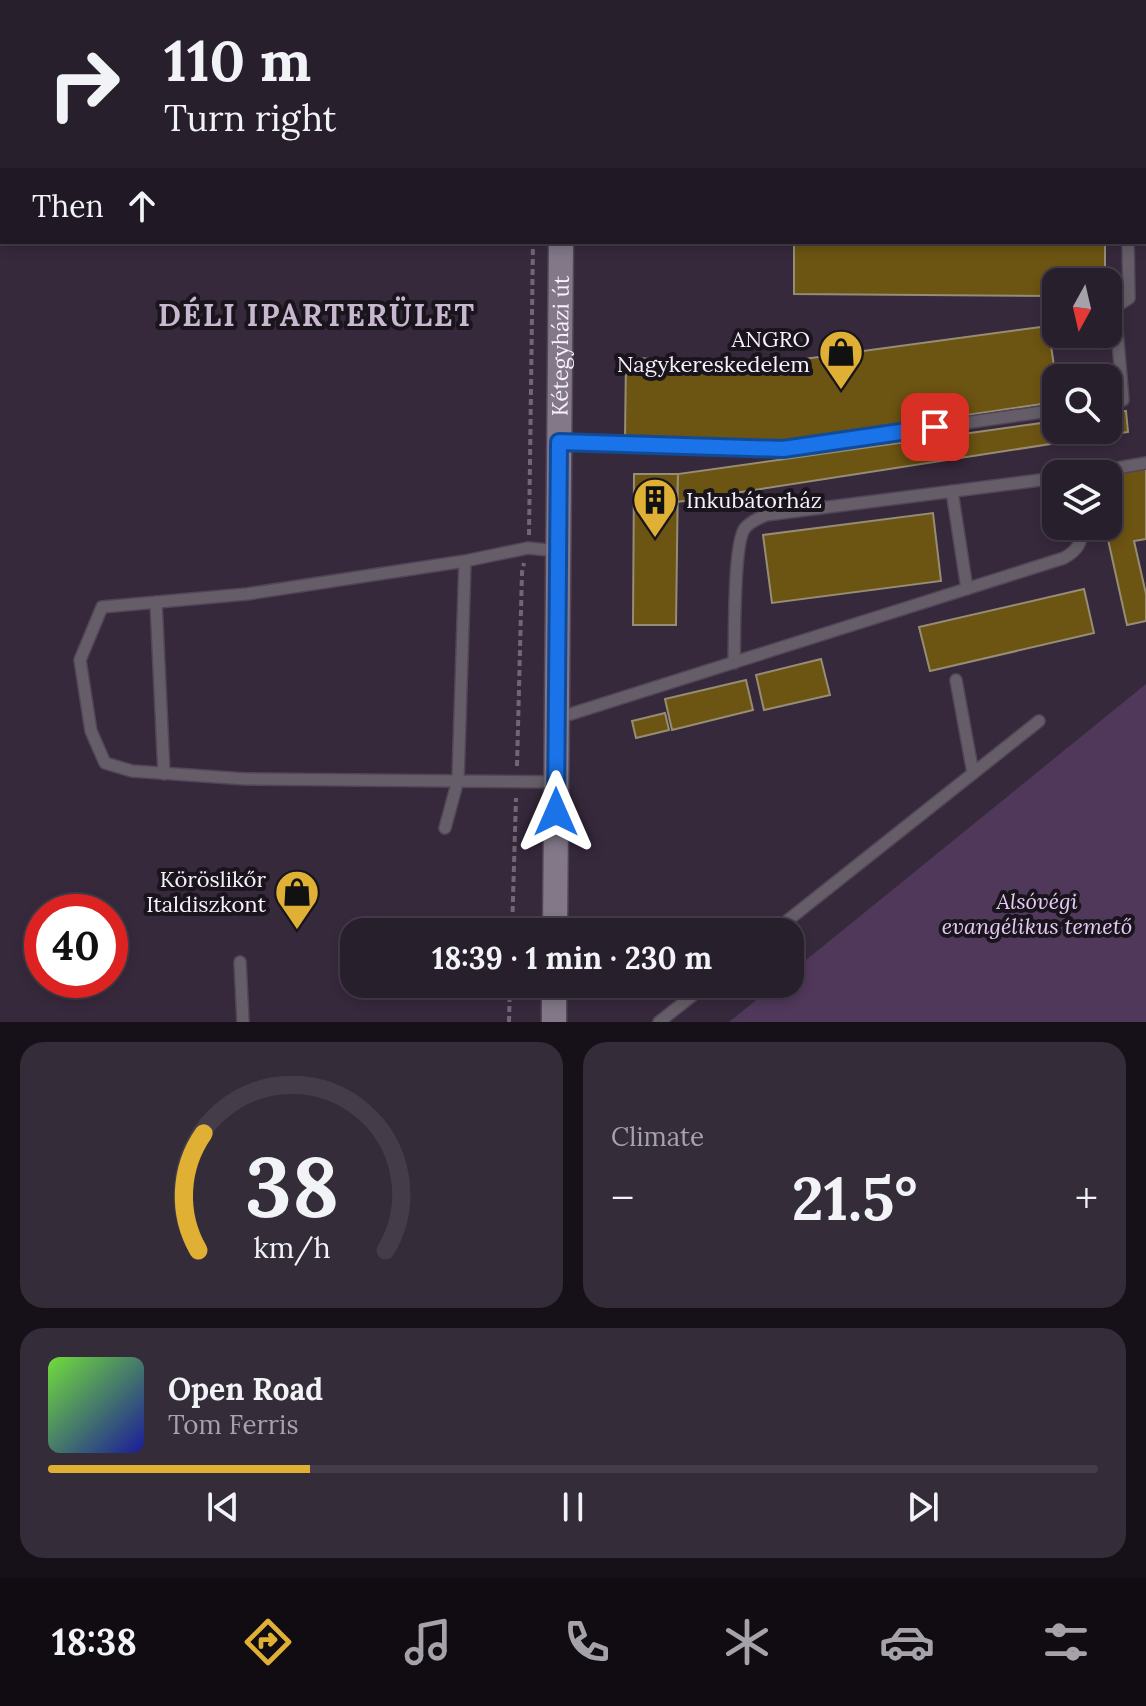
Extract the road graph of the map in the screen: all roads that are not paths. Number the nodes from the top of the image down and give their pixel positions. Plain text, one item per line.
1 (561, 244) edge
2 (1128, 244) edge
3 (1120, 364) edge
4 (1042, 412) edge
5 (559, 442) junction
6 (1146, 463) edge
7 (1122, 467) edge
8 (1042, 480) edge
9 (952, 491) junction
10 (1081, 540) edge
11 (558, 551) junction
12 (465, 561) junction
13 (967, 589) junction
14 (156, 602) junction
15 (734, 663) junction
16 (956, 680) dead end
17 (557, 718) junction
18 (1039, 721) dead end
19 (973, 773) junction
20 (164, 774) junction
21 (458, 780) junction
22 (557, 782) junction
23 (445, 828) dead end
24 (555, 918) edge
25 (791, 918) edge
26 (240, 962) dead end
27 (554, 998) edge
28 (689, 998) edge
29 (243, 1022) edge
30 (554, 1022) edge
31 (659, 1022) edge

1 - 5 street, Kétegyházi út
2 - 3 lane
4 - 5 lane
5 - 11 street, Kétegyházi út
6 - 7 lane
8 - 9 lane
9 - 13 lane
9 - 15 lane
10 - 13 lane
11 - 12 lane
11 - 17 street, Kétegyházi út
12 - 14 lane
12 - 21 lane
13 - 15 lane
14 - 20 lane
14 - 20 lane
15 - 17 lane
16 - 19 lane
17 - 22 street, Kétegyházi út
18 - 19 lane
19 - 25 lane
20 - 21 lane
21 - 22 lane
21 - 23 lane
22 - 24 street, Kétegyházi út
26 - 29 lane
27 - 30 street
28 - 31 lane

